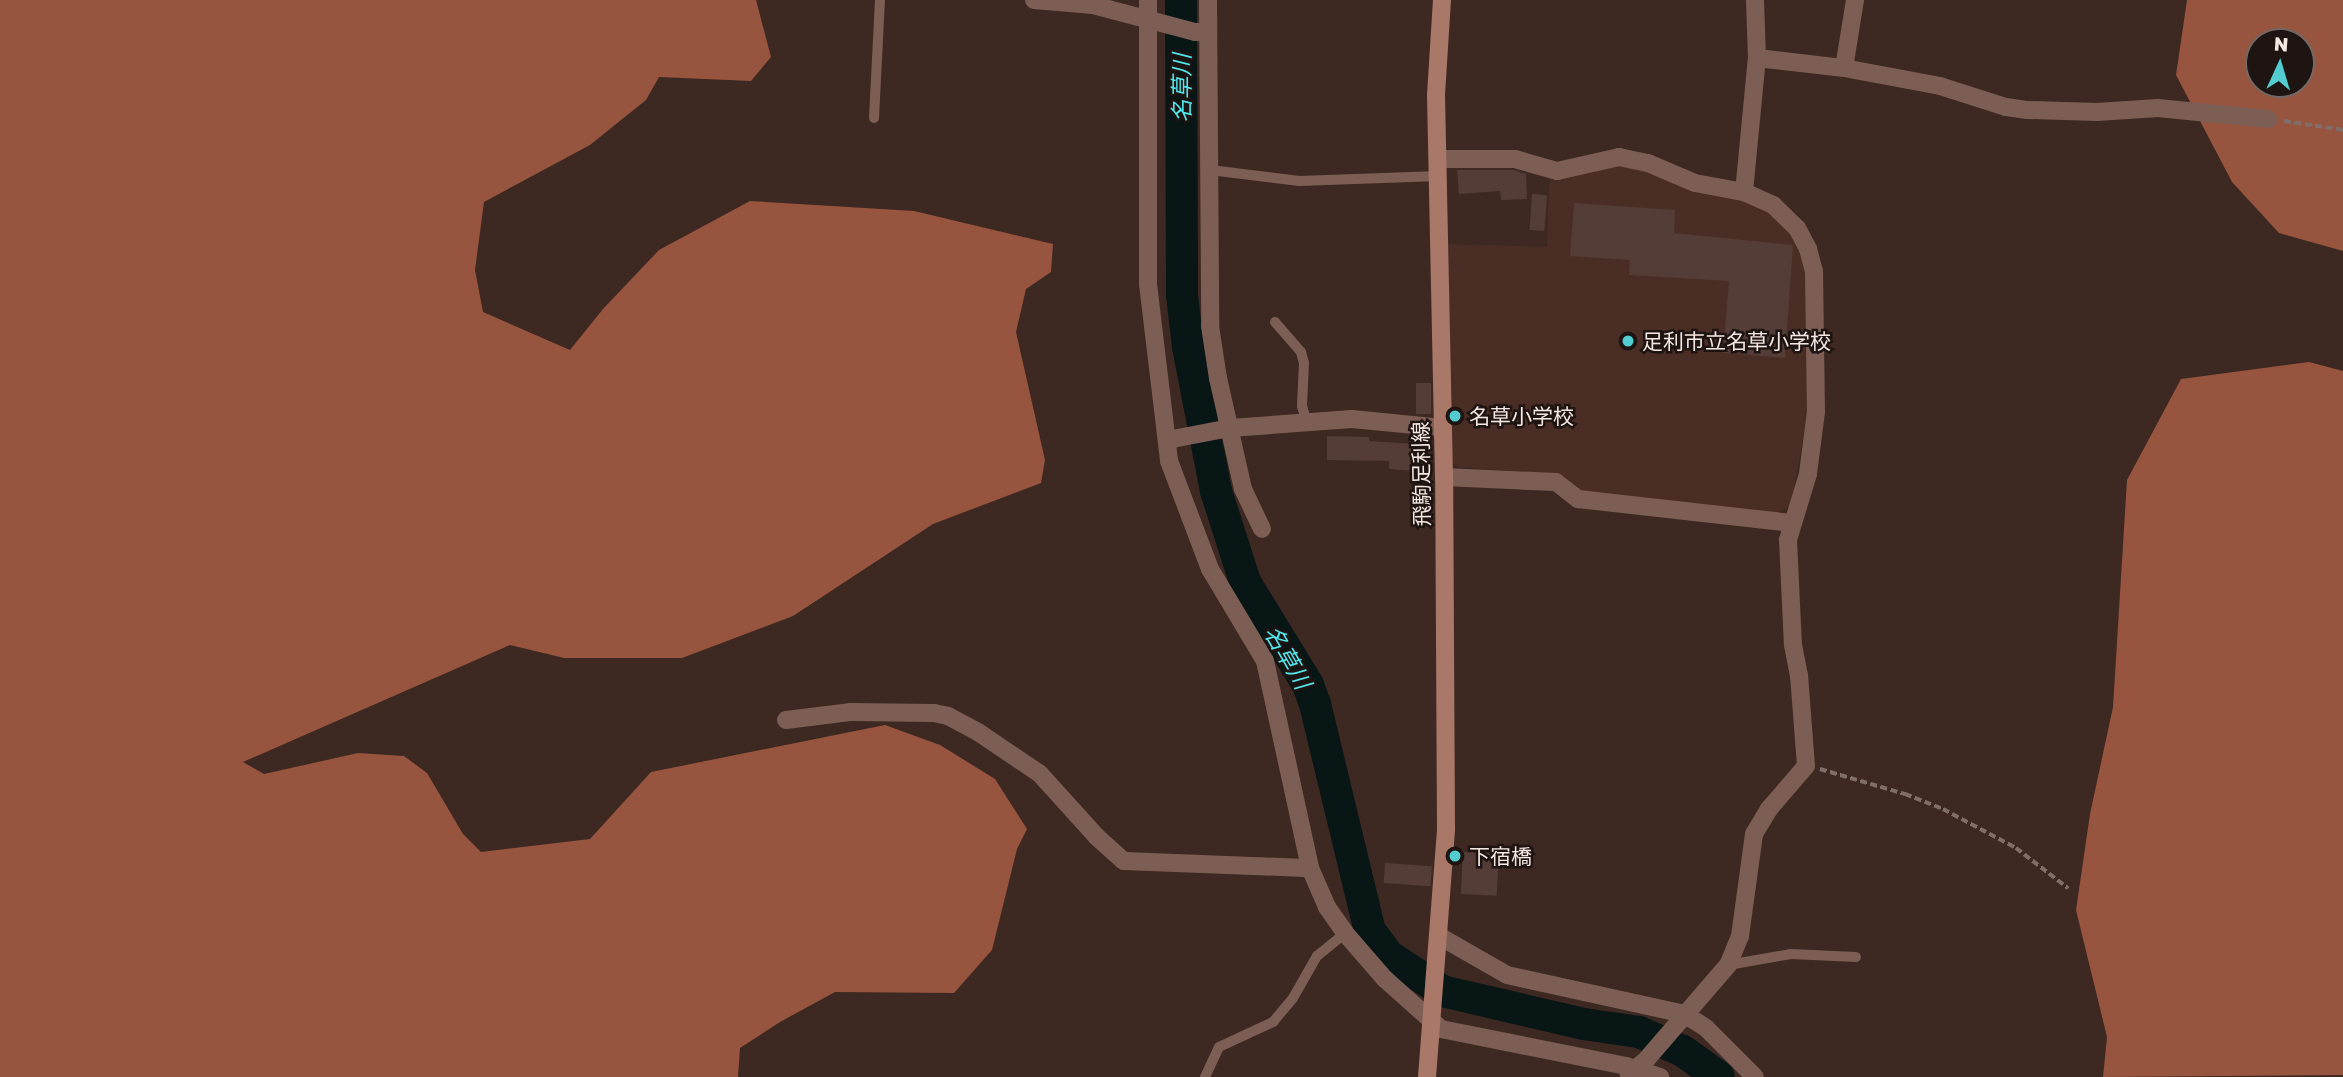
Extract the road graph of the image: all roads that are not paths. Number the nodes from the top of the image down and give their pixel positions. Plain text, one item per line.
1 (880, 0) edge
2 (1034, 0) edge
3 (1148, 0) edge
4 (1208, 0) edge
5 (1442, 0) edge
6 (1755, 0) edge
7 (1855, 0) edge
8 (1154, 20) junction
9 (1202, 32) junction
10 (1757, 58) junction
11 (1844, 68) junction
12 (874, 118) dead end
13 (2268, 119) road end
14 (1439, 168) junction
15 (1210, 170) junction
16 (1744, 192) junction
17 (1275, 321) dead end
18 (1307, 424) junction
19 (1443, 428) junction
20 (1225, 429) junction
21 (1171, 438) junction
22 (1444, 477) junction
23 (1791, 523) junction
24 (1262, 529) dead end
25 (786, 720) dead end
26 (1310, 868) junction
27 (1345, 933) junction
28 (1439, 942) junction
29 (1856, 957) dead end
30 (1728, 965) junction
31 (1433, 1016) junction
32 (1680, 1020) junction
33 (1635, 1069) edge
34 (1205, 1077) edge
35 (1427, 1077) edge
36 (1660, 1077) edge
37 (1755, 1077) edge

1 - 12 lane
2 - 8 street
3 - 8 street
4 - 9 street
5 - 14 main road, 飛駒足利線
6 - 10 street
7 - 11 street
8 - 9 street
8 - 21 street
9 - 15 street
10 - 11 street
10 - 16 street
11 - 13 street
14 - 15 lane
14 - 16 street
14 - 19 main road, 飛駒足利線
15 - 20 street
16 - 23 street
17 - 18 lane
18 - 19 street
18 - 20 street
19 - 22 main road, 飛駒足利線
20 - 21 street
20 - 24 street
21 - 26 street
22 - 23 street
22 - 28 main road, 飛駒足利線
23 - 30 street
25 - 26 street
26 - 27 street
27 - 31 street
27 - 34 lane
28 - 31 main road
28 - 32 street
29 - 30 lane
30 - 32 street
31 - 33 street
31 - 35 main road
32 - 33 street
32 - 37 street
33 - 36 street

